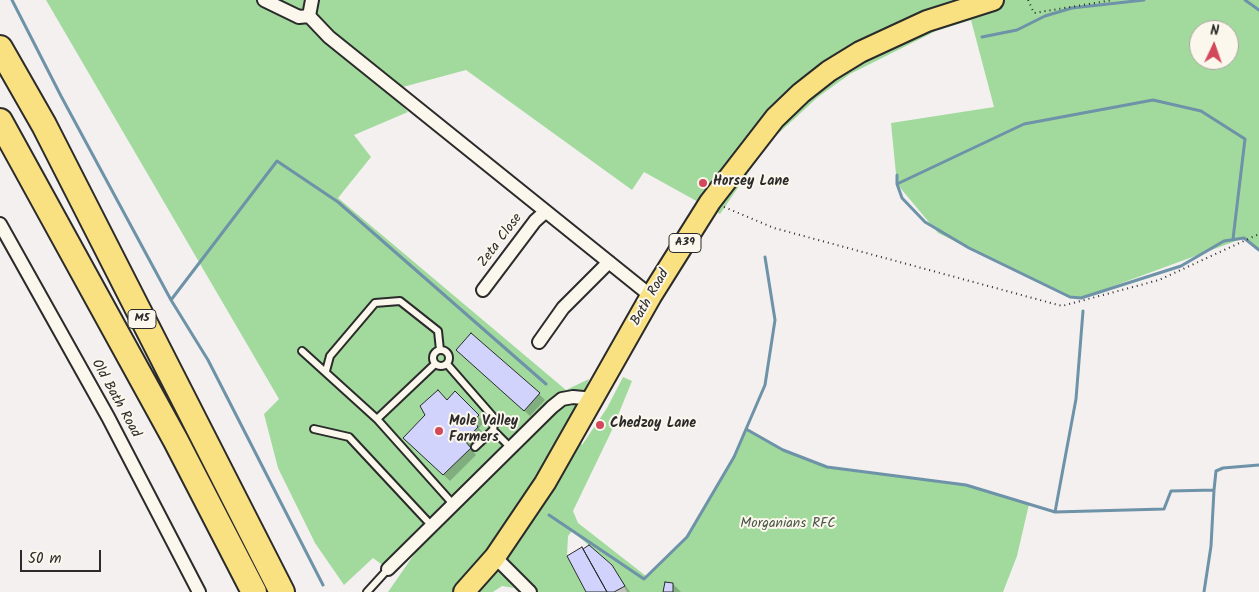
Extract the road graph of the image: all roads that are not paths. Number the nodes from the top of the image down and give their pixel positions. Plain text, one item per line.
1 (264, 0) edge
2 (312, 0) edge
3 (993, 0) edge
4 (310, 16) junction
5 (0, 48) edge
6 (0, 121) edge
7 (544, 212) junction
8 (0, 224) edge
9 (609, 262) junction
10 (484, 290) dead end
11 (651, 296) junction
12 (539, 342) dead end
13 (440, 350) junction
14 (302, 351) dead end
15 (435, 364) junction
16 (447, 364) junction
17 (326, 371) junction
18 (594, 399) junction
19 (377, 419) junction
20 (314, 428) dead end
21 (493, 430) junction
22 (475, 447) dead end
23 (511, 448) junction
24 (453, 504) junction
25 (431, 525) junction
26 (495, 557) junction
27 (388, 569) joint
28 (200, 592) edge
29 (254, 592) edge
30 (282, 592) edge
31 (367, 592) edge
32 (464, 592) edge
33 (530, 592) edge

1 - 4 street
2 - 4 street
3 - 11 main road, Bath Road / A39
4 - 7 street
5 - 30 highway, M5
6 - 29 highway, M5
7 - 9 street
7 - 10 street, Zeta Close
8 - 28 street, Old Bath Road
9 - 11 street
9 - 12 street
11 - 18 main road, Bath Road / A39
13 - 15 lane
13 - 16 lane
13 - 17 lane
14 - 17 lane
15 - 16 lane
15 - 19 lane
16 - 21 lane
17 - 19 lane
18 - 23 street
18 - 26 main road, Bath Road / A39
19 - 24 lane
20 - 25 lane
21 - 22 lane
21 - 23 lane
23 - 24 street
24 - 25 street
25 - 27 street
26 - 32 main road, Bath Road / A39
26 - 33 street
27 - 31 lane

